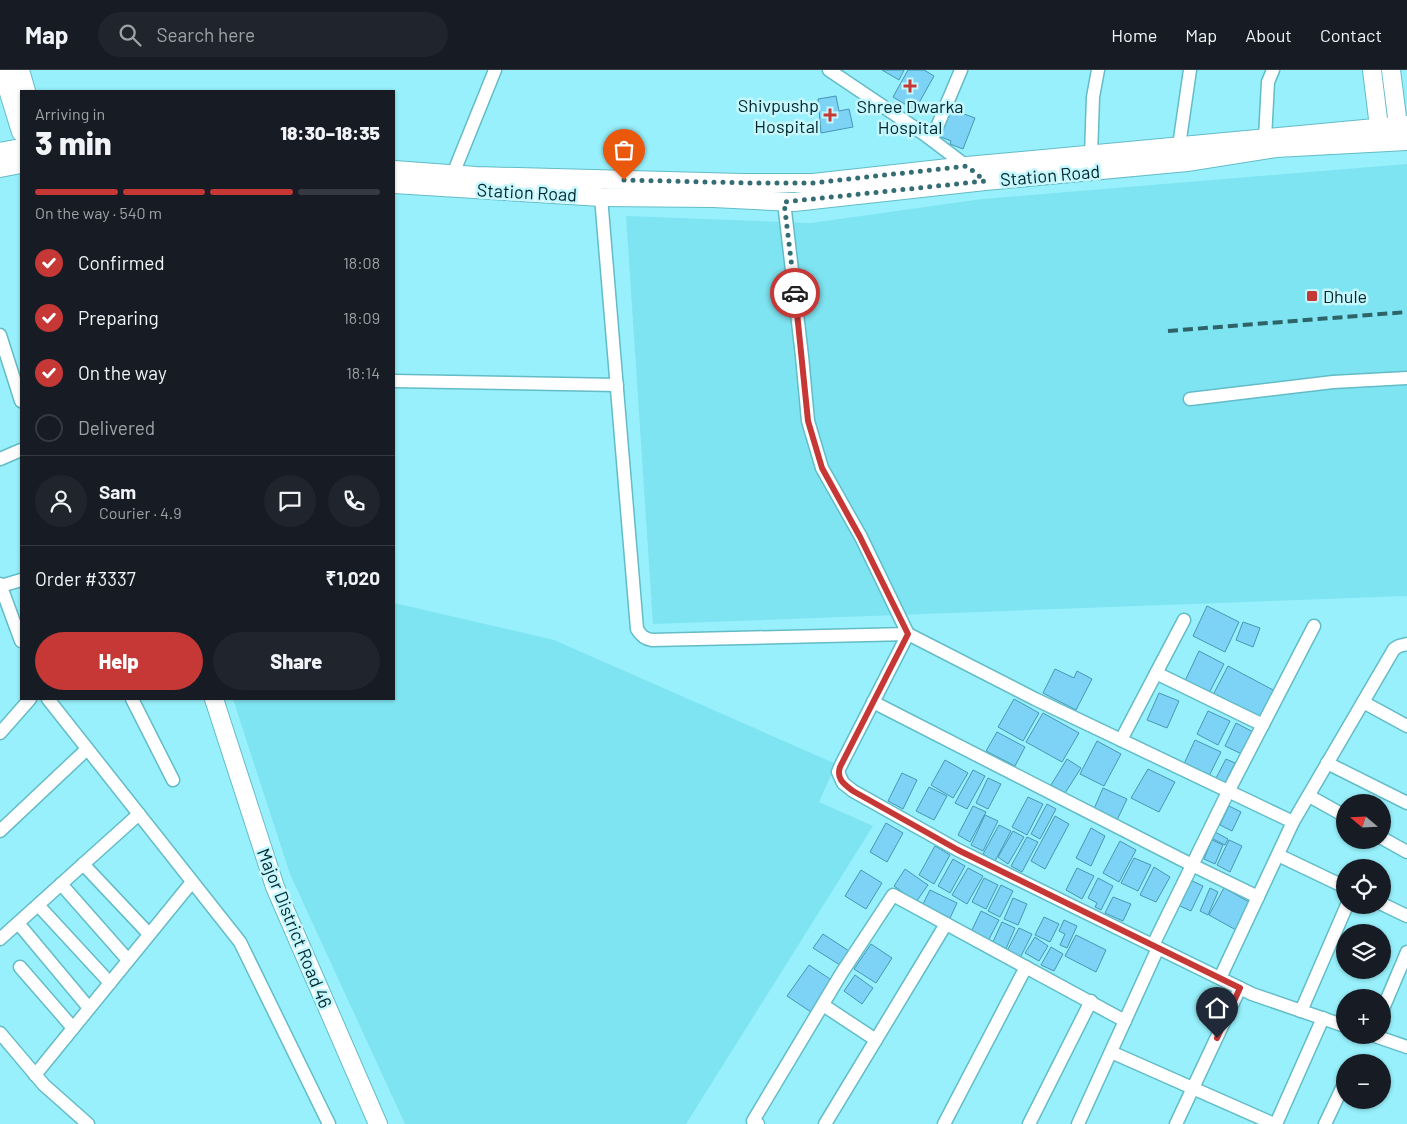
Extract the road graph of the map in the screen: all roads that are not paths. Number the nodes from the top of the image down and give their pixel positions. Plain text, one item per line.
1 (2, 70) edge
2 (20, 70) edge
3 (495, 70) edge
4 (829, 70) edge
5 (961, 70) edge
6 (1098, 70) edge
7 (1190, 70) edge
8 (1272, 70) edge
9 (1372, 70) edge
10 (1391, 70) edge
11 (26, 90) edge
12 (1403, 125) edge
13 (1379, 127) junction
14 (20, 129) edge
15 (1265, 138) junction
16 (932, 139) junction
17 (1407, 142) edge
18 (1179, 146) junction
19 (20, 148) edge
20 (0, 152) edge
21 (1091, 155) junction
22 (20, 164) edge
23 (967, 166) junction
24 (0, 168) edge
25 (395, 170) edge
26 (453, 174) junction
27 (985, 181) junction
28 (395, 184) edge
29 (601, 197) junction
30 (784, 202) junction
31 (0, 335) edge
32 (1407, 378) edge
33 (395, 381) edge
34 (617, 385) junction
35 (20, 398) edge
36 (1190, 399) dead end
37 (20, 450) edge
38 (0, 458) edge
39 (20, 580) edge
40 (0, 585) edge
41 (1184, 620) dead end
42 (1314, 626) dead end
43 (908, 634) junction
44 (20, 638) edge
45 (1407, 644) edge
46 (1156, 673) junction
47 (29, 700) edge
48 (49, 700) edge
49 (132, 700) edge
50 (214, 700) edge
51 (873, 702) junction
52 (1363, 702) junction
53 (5, 719) edge
54 (1263, 725) junction
55 (1407, 726) edge
56 (0, 733) edge
57 (1121, 740) junction
58 (87, 749) junction
59 (1327, 763) junction
60 (172, 780) dead end
61 (1228, 792) junction
62 (1309, 796) junction
63 (1407, 803) edge
64 (1336, 811) edge
65 (139, 814) junction
66 (1293, 822) junction
67 (0, 832) edge
68 (1391, 843) edge
69 (1407, 852) edge
70 (1278, 855) junction
71 (84, 864) junction
72 (1192, 865) junction
73 (192, 882) junction
74 (1336, 883) edge
75 (61, 884) junction
76 (1258, 897) junction
77 (38, 905) junction
78 (1391, 908) edge
79 (1343, 914) edge
80 (1407, 916) edge
81 (18, 923) junction
82 (946, 924) junction
83 (149, 934) junction
84 (0, 939) edge
85 (1156, 946) junction
86 (1407, 952) edge
87 (128, 960) junction
88 (1026, 966) junction
89 (20, 967) dead end
90 (1220, 978) junction
91 (110, 983) junction
92 (1240, 988) junction
93 (1391, 990) edge
94 (1090, 1001) junction
95 (823, 1005) junction
96 (89, 1008) junction
97 (1301, 1011) junction
98 (1323, 1018) junction
99 (1125, 1021) junction
100 (1336, 1023) edge
101 (73, 1028) junction
102 (0, 1033) edge
103 (876, 1040) junction
104 (1391, 1042) edge
105 (1407, 1047) edge
106 (1111, 1052) junction
107 (36, 1075) junction
108 (1194, 1087) junction
109 (1336, 1101) edge
110 (88, 1124) edge
111 (329, 1124) edge
112 (378, 1124) edge
113 (758, 1124) edge
114 (825, 1124) edge
115 (944, 1124) edge
116 (1029, 1124) edge
117 (1078, 1124) edge
118 (1176, 1124) edge
119 (1275, 1124) edge
120 (1325, 1124) edge

1 - 14 main road
2 - 11 main road
3 - 26 street
4 - 16 street
5 - 16 street
6 - 21 street
7 - 18 street
8 - 15 street
9 - 13 main road
10 - 12 main road
12 - 13 main road, Station Road
13 - 15 main road, Station Road
15 - 18 main road, Station Road
16 - 23 street
17 - 27 main road, Station Road
18 - 21 main road, Station Road
19 - 20 main road
21 - 23 main road, Station Road
22 - 24 main road
23 - 26 main road, Station Road
23 - 27 street
25 - 26 main road, Station Road
27 - 30 main road, Station Road
28 - 29 main road, Station Road
29 - 30 main road, Station Road
29 - 34 street
30 - 43 street
31 - 35 street
32 - 36 street
33 - 34 street
34 - 43 street
37 - 38 street
39 - 40 street
40 - 44 street
41 - 46 street
42 - 54 street
43 - 51 street
43 - 57 street
45 - 52 street
46 - 54 street
46 - 57 street
47 - 53 street
48 - 58 street
49 - 60 street
50 - 112 main road, Major District Road 46
51 - 72 street
51 - 85 street
52 - 55 street
52 - 59 street
53 - 56 street
54 - 61 street
57 - 61 street
58 - 65 street
58 - 67 street
59 - 62 street
59 - 63 street
61 - 66 street
61 - 72 street
62 - 64 street
62 - 66 street
65 - 71 street
65 - 73 street
66 - 70 street
68 - 69 street
70 - 74 street
70 - 76 street
71 - 75 street
71 - 83 street
72 - 76 street
72 - 85 street
73 - 83 street
73 - 111 street
75 - 77 street
75 - 87 street
76 - 90 street
77 - 81 street
77 - 91 street
78 - 80 street
79 - 97 street
81 - 84 street
81 - 96 street
82 - 88 street
82 - 95 street
82 - 103 street
83 - 87 street
85 - 90 street
85 - 99 street
86 - 93 street
87 - 91 street
88 - 94 street
88 - 115 street
89 - 101 street
90 - 92 street
91 - 96 street
92 - 97 street
92 - 108 street
94 - 99 street
94 - 116 street
95 - 103 street
95 - 113 street
96 - 101 street
97 - 98 street
98 - 100 street
98 - 119 street
99 - 106 street
101 - 107 street
102 - 107 street
103 - 114 street
104 - 105 street
106 - 108 street
106 - 117 street
107 - 110 street
108 - 118 street
108 - 119 street
109 - 120 street

